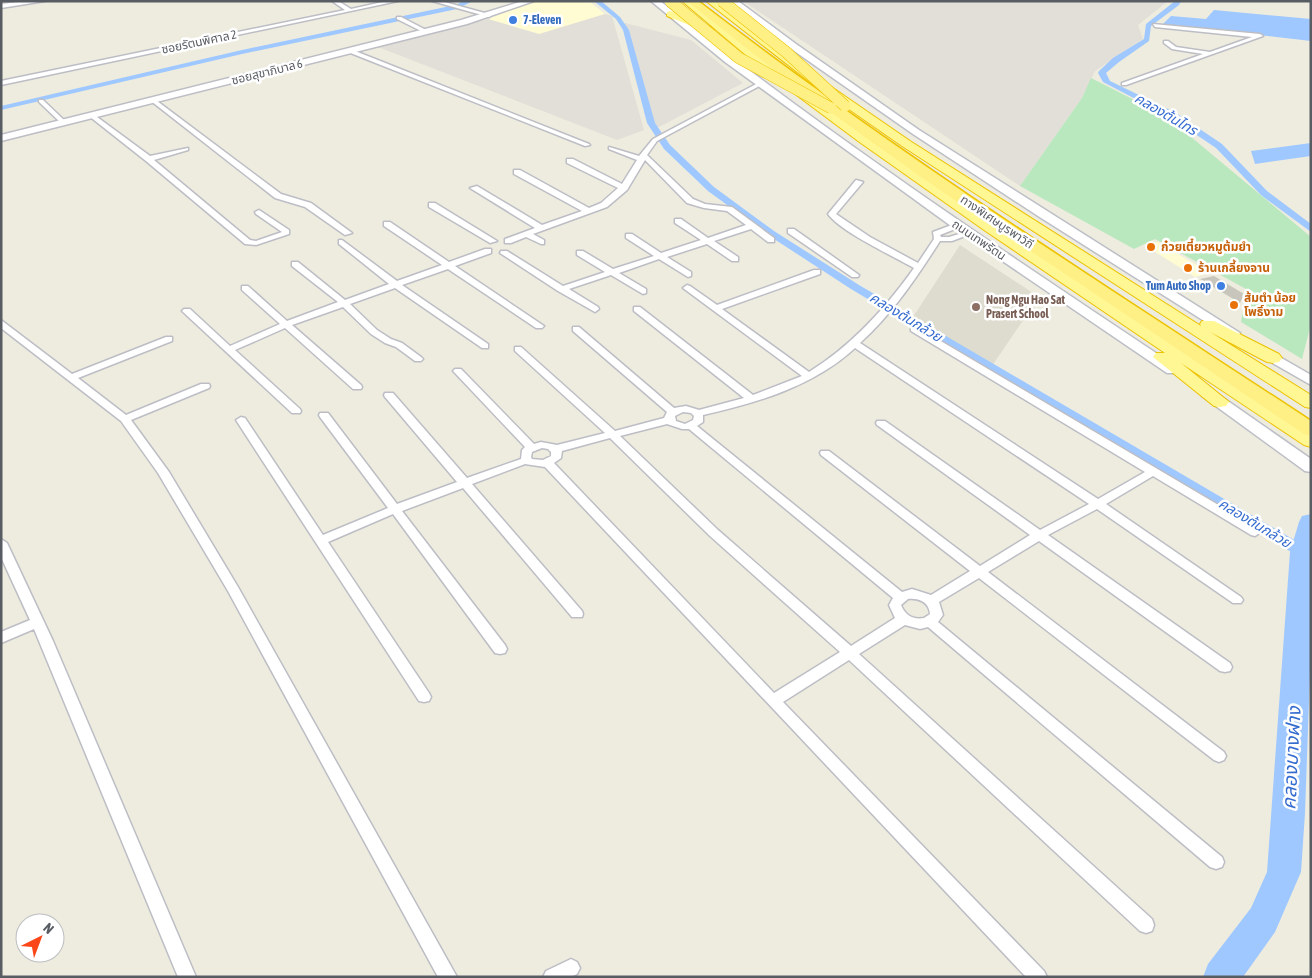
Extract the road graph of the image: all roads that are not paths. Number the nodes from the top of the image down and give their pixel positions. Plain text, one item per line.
1 (43, 1) edge
2 (334, 1) edge
3 (396, 1) edge
4 (434, 1) edge
5 (531, 1) edge
6 (655, 1) edge
7 (670, 1) edge
8 (686, 1) edge
9 (692, 1) edge
10 (705, 1) edge
11 (710, 1) edge
12 (722, 1) edge
13 (733, 1) edge
14 (1, 6) edge
15 (452, 6) joint
16 (462, 8) joint
17 (351, 11) junction
18 (670, 14) junction
19 (489, 16) junction
20 (399, 18) dead end
21 (1155, 25) dead end
22 (427, 32) junction
23 (731, 39) junction
24 (1166, 42) dead end
25 (350, 51) junction
26 (1209, 53) junction
27 (1, 83) edge
28 (762, 83) junction
29 (1124, 84) dead end
30 (41, 100) dead end
31 (153, 100) junction
32 (838, 107) junction
33 (91, 115) junction
34 (63, 122) junction
35 (1, 138) edge
36 (587, 145) dead end
37 (611, 148) dead end
38 (186, 149) dead end
39 (643, 158) junction
40 (149, 159) junction
41 (570, 162) dead end
42 (517, 172) dead end
43 (859, 182) dead end
44 (474, 188) dead end
45 (624, 188) junction
46 (432, 205) dead end
47 (588, 211) junction
48 (259, 212) dead end
49 (678, 221) dead end
50 (387, 224) dead end
51 (957, 225) junction
52 (752, 226) junction
53 (541, 228) junction
54 (791, 231) dead end
55 (348, 233) dead end
56 (528, 234) junction
57 (969, 234) junction
58 (628, 236) dead end
59 (771, 240) dead end
60 (938, 240) junction
61 (493, 241) junction
62 (508, 241) junction
63 (708, 241) junction
64 (342, 242) dead end
65 (541, 242) dead end
66 (488, 251) junction
67 (504, 253) junction
68 (580, 253) dead end
69 (661, 257) junction
70 (735, 258) dead end
71 (1039, 261) junction
72 (295, 264) dead end
73 (450, 265) junction
74 (1093, 265) junction
75 (920, 268) junction
76 (613, 271) junction
77 (818, 272) dead end
78 (688, 274) dead end
79 (855, 275) dead end
80 (395, 284) junction
81 (245, 288) dead end
82 (687, 288) dead end
83 (562, 289) junction
84 (643, 291) dead end
85 (344, 303) junction
86 (594, 309) dead end
87 (637, 309) dead end
88 (715, 309) junction
89 (187, 311) dead end
90 (1, 323) edge
91 (287, 324) junction
92 (539, 326) dead end
93 (576, 329) dead end
94 (914, 329) dead end
95 (169, 339) dead end
96 (855, 344) junction
97 (485, 346) dead end
98 (518, 349) dead end
99 (228, 350) junction
100 (1273, 358) junction
101 (418, 359) dead end
102 (458, 371) dead end
103 (809, 376) junction
104 (70, 378) junction
105 (1311, 381) edge
106 (205, 386) dead end
107 (357, 387) dead end
108 (389, 395) dead end
109 (751, 399) junction
110 (1220, 402) junction
111 (1311, 403) edge
112 (296, 411) dead end
113 (1311, 412) edge
114 (698, 414) junction
115 (324, 415) dead end
116 (671, 416) junction
117 (125, 419) junction
118 (241, 420) dead end
119 (881, 423) dead end
120 (691, 426) junction
121 (1311, 430) edge
122 (612, 434) junction
123 (1311, 441) edge
124 (531, 447) junction
125 (555, 448) junction
126 (825, 453) dead end
127 (526, 460) junction
128 (548, 464) junction
129 (1311, 467) edge
130 (1152, 472) junction
131 (464, 483) junction
132 (1098, 504) junction
133 (395, 509) junction
134 (1255, 532) dead end
135 (1039, 535) junction
136 (320, 540) junction
137 (1, 542) edge
138 (978, 572) junction
139 (900, 597) junction
140 (1237, 600) dead end
141 (931, 601) junction
142 (577, 614) dead end
143 (904, 619) junction
144 (37, 622) junction
145 (930, 622) junction
146 (1, 638) edge
147 (500, 649) dead end
148 (850, 653) junction
149 (1225, 667) dead end
150 (424, 697) dead end
151 (773, 701) junction
152 (1219, 756) dead end
153 (1216, 862) dead end
154 (1146, 924) dead end
155 (571, 968) dead end
156 (187, 977) edge
157 (448, 977) edge
158 (552, 977) edge
159 (1038, 977) edge

1 - 14 street
2 - 17 street
3 - 17 street, ซอยรัตนพิศาล 2
4 - 15 street
5 - 19 street, ซอยสุขาภิบาล 6
6 - 18 main road, ถนนเทพรัตน
7 - 32 highway, bridge
8 - 23 highway, ถนนเทพรัตน
9 - 32 highway, ทางพิเศษบูรพาวิถี, bridge
10 - 32 highway, ทางพิเศษบูรพาวิถี, bridge
11 - 74 highway
12 - 32 highway, bridge
13 - 100 main road
15 - 16 street
16 - 19 street
17 - 27 street, ซอยรัตนพิศาล 2
18 - 23 highway
18 - 28 main road, ถนนเทพรัตน
19 - 22 street, ซอยสุขาภิบาล 6
20 - 22 street
21 - 26 street
22 - 25 street, ซอยสุขาภิบาล 6
23 - 71 highway, ถนนเทพรัตน
24 - 26 street
25 - 31 street, ซอยสุขาภิบาล 6
25 - 36 street
26 - 29 street
28 - 39 street
28 - 51 main road, ถนนเทพรัตน
30 - 34 street
31 - 33 street, ซอยสุขาภิบาล 6
31 - 55 street
32 - 113 highway, ทางพิเศษบูรพาวิถี
32 - 121 highway, ทางพิเศษบูรพาวิถี
33 - 34 street, ซอยสุขาภิบาล 6
33 - 40 street
34 - 35 street, ซอยสุขาภิบาล 6
37 - 39 street
38 - 40 street
39 - 45 street
39 - 52 street
40 - 48 street
41 - 45 street
42 - 47 street
43 - 75 street
44 - 53 street
45 - 47 street
46 - 61 street
47 - 53 street
49 - 63 street
50 - 73 street
51 - 57 main road, ถนนเทพรัตน
51 - 60 street
52 - 59 street
52 - 63 street
53 - 56 street
54 - 79 street
56 - 62 street
56 - 65 street
57 - 60 street
57 - 110 main road, ถนนเทพรัตน
58 - 69 street
60 - 75 street
61 - 62 street
61 - 66 street
62 - 67 street
63 - 69 street
63 - 70 street
64 - 80 street
66 - 67 street
66 - 73 street
67 - 83 street
68 - 76 street
69 - 76 street
69 - 78 street
71 - 110 highway
71 - 123 highway, ถนนเทพรัตน
72 - 85 street
73 - 80 street
73 - 92 street
74 - 100 highway
74 - 111 highway
75 - 96 street
76 - 83 street
76 - 84 street
77 - 88 street
80 - 85 street
80 - 97 street
81 - 91 street
82 - 88 street
83 - 86 street
85 - 91 street
85 - 101 street
87 - 109 street
88 - 103 street
89 - 99 street
90 - 104 street
91 - 99 street
91 - 107 street
93 - 116 street
94 - 130 street
95 - 104 street
96 - 103 street
96 - 132 street
98 - 122 street
99 - 112 street
100 - 105 main road
102 - 124 street
103 - 109 street
104 - 117 street
106 - 117 street
108 - 131 street
109 - 114 street
110 - 129 main road, ถนนเทพรัตน
114 - 116 street
114 - 120 street
115 - 133 street
116 - 120 street
116 - 122 street
117 - 157 street
118 - 136 street
119 - 135 street
120 - 139 street
122 - 125 street
122 - 148 street
124 - 125 street
124 - 127 street
125 - 128 street
126 - 138 street
127 - 128 street
127 - 131 street
128 - 151 street
130 - 132 street
130 - 134 street
131 - 133 street
131 - 142 street
132 - 135 street
132 - 140 street
133 - 136 street
133 - 147 street
135 - 138 street
135 - 149 street
136 - 150 street
137 - 144 street
138 - 141 street
138 - 152 street
139 - 141 street
139 - 143 street
141 - 145 street
143 - 145 street
143 - 148 street
144 - 146 street
144 - 156 street
145 - 153 street
148 - 151 street
148 - 154 street
151 - 159 street
155 - 158 street

